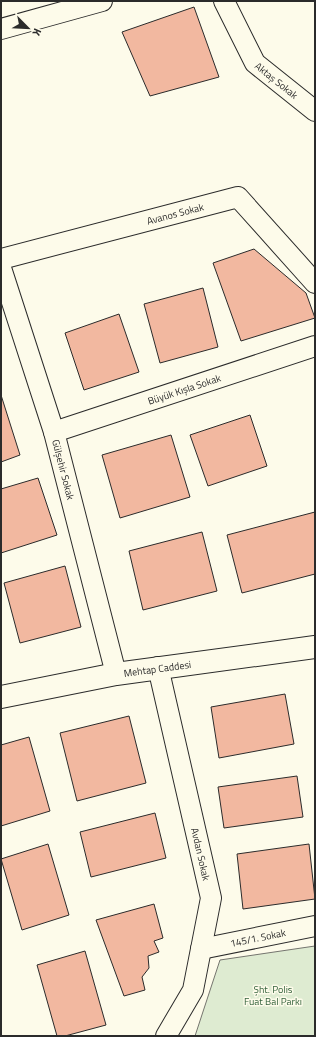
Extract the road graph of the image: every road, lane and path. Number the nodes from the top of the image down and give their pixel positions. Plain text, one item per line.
1 (102, 1) edge
2 (224, 1) edge
3 (65, 6) edge
4 (1, 29) edge
5 (315, 111) edge
6 (1, 260) edge
7 (1, 268) edge
8 (315, 284) edge
9 (315, 346) edge
10 (54, 432) junction
11 (315, 647) edge
12 (158, 668) junction
13 (116, 674) junction
14 (1, 697) edge
15 (315, 926) edge
16 (201, 949) junction
17 (166, 1036) edge

1 - 3 street
2 - 5 street, Aktaş Sokak
3 - 4 street
6 - 8 street, Avanos Sokak
7 - 10 street, Gülşehir Sokak
9 - 10 street, Büyük Kışla Sokak
10 - 13 street, Gülşehir Sokak
11 - 12 main road, Mehtap Caddesi
12 - 13 main road, Mehtap Caddesi
12 - 16 street, Avdan Sokak
13 - 14 main road, Mehtap Caddesi
15 - 16 street, 145/1. Sokak
16 - 17 street, Avdan Sokak

